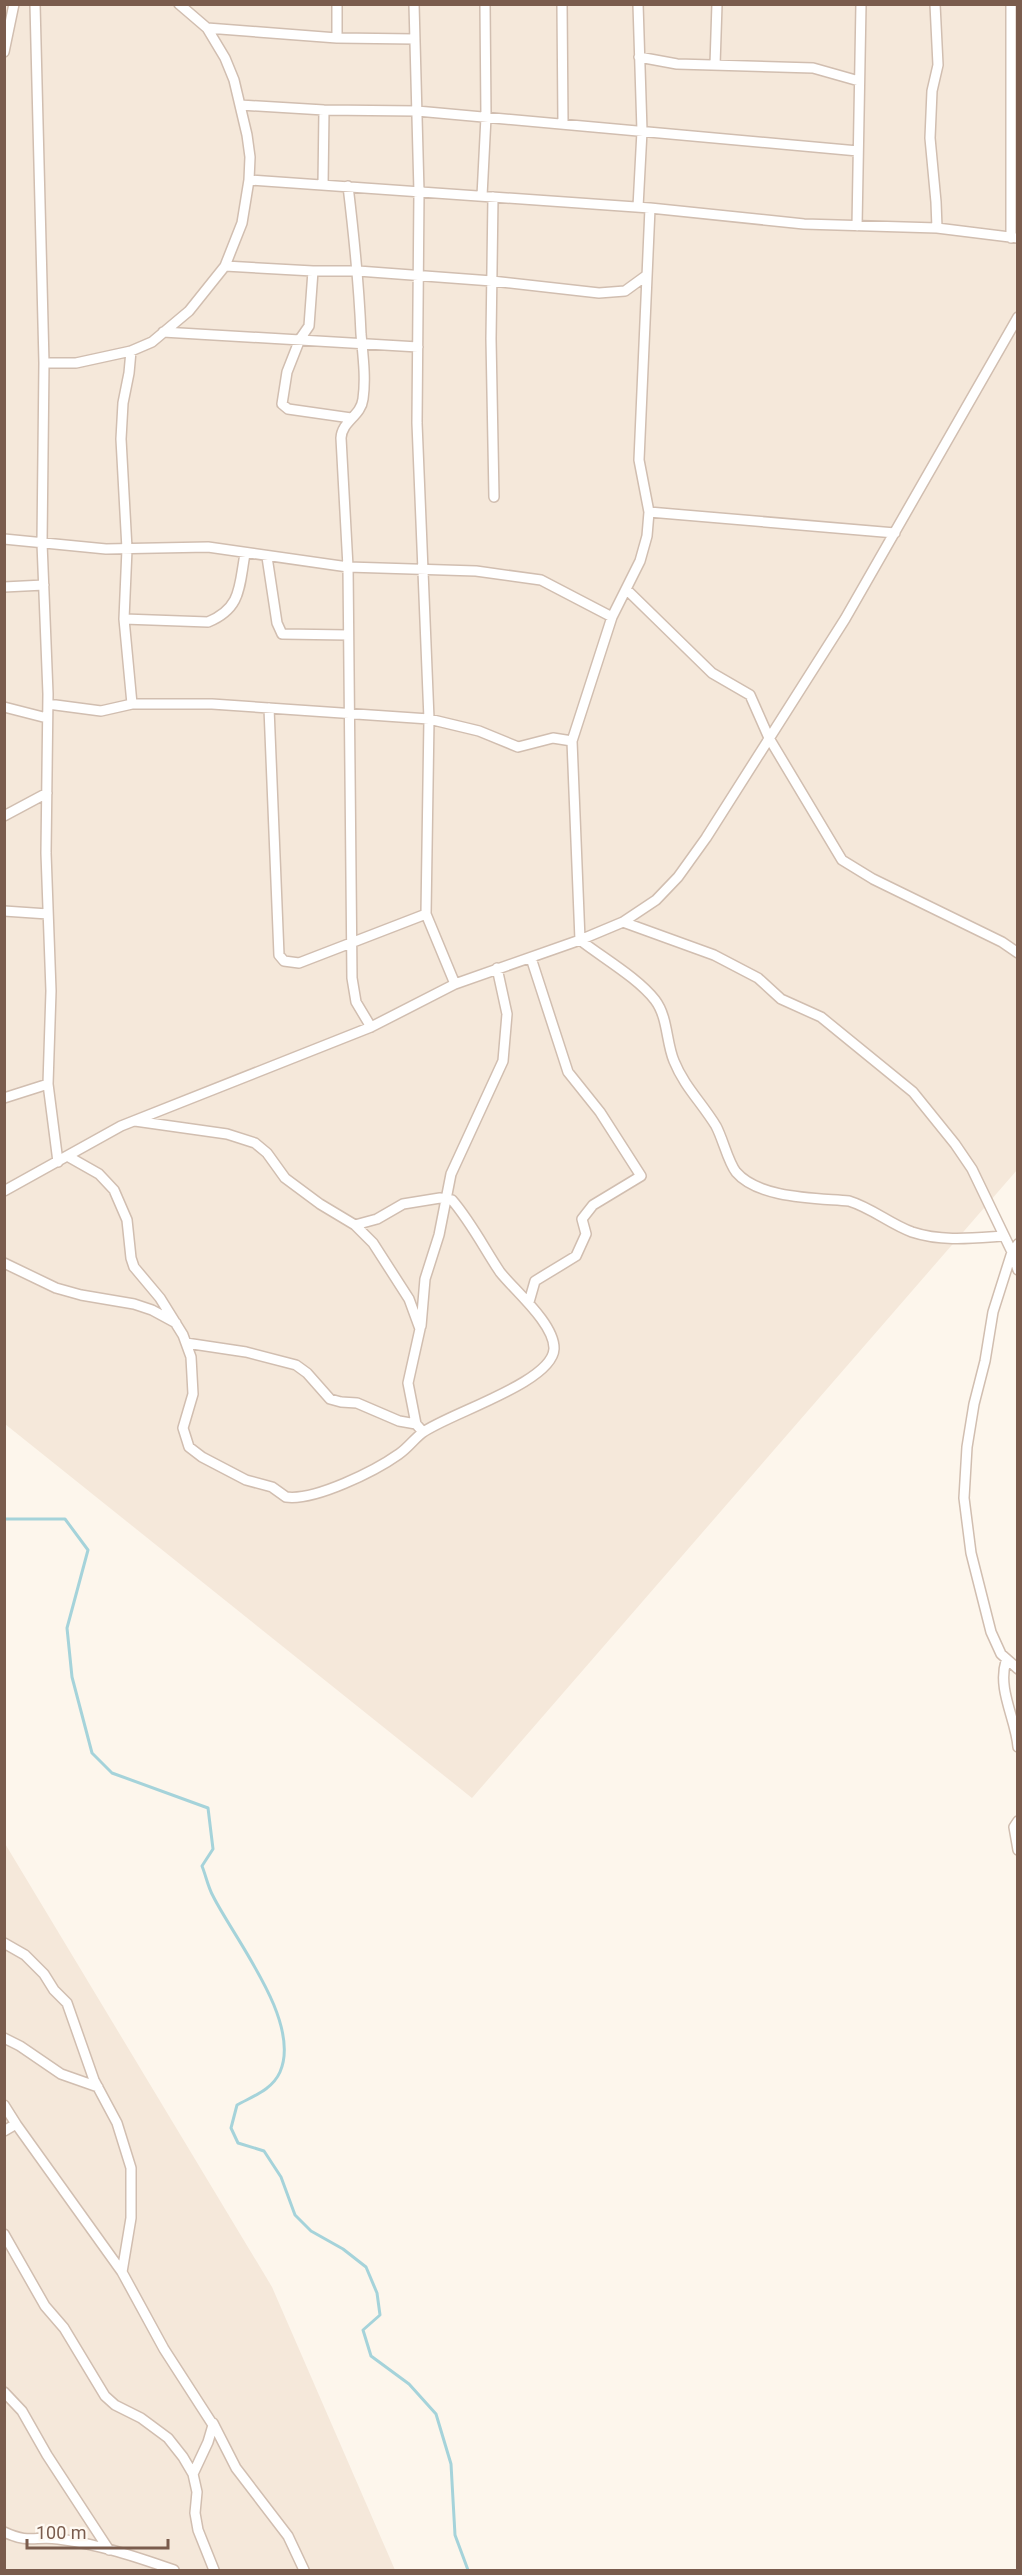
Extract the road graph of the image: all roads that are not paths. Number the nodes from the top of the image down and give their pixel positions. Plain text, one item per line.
1 (14, 4) edge
2 (35, 4) edge
3 (179, 4) edge
4 (337, 4) edge
5 (414, 4) edge
6 (485, 4) edge
7 (562, 4) edge
8 (638, 4) edge
9 (717, 4) edge
10 (861, 4) edge
11 (935, 4) edge
12 (1011, 4) edge
13 (207, 28) junction
14 (337, 38) junction
15 (415, 39) junction
16 (1014, 44) edge
17 (4, 52) edge
18 (639, 57) junction
19 (715, 65) junction
20 (859, 81) junction
21 (240, 105) junction
22 (324, 111) junction
23 (417, 111) junction
24 (486, 117) junction
25 (563, 123) junction
26 (642, 131) junction
27 (858, 151) junction
28 (249, 180) junction
29 (323, 185) junction
30 (348, 186) junction
31 (419, 192) junction
32 (482, 196) junction
33 (493, 197) junction
34 (638, 207) junction
35 (650, 208) junction
36 (856, 226) junction
37 (936, 228) junction
38 (1014, 238) edge
39 (225, 266) junction
40 (313, 271) junction
41 (358, 271) junction
42 (647, 275) junction
43 (418, 277) junction
44 (492, 281) junction
45 (1017, 316) edge
46 (163, 332) junction
47 (300, 339) junction
48 (362, 345) junction
49 (418, 347) junction
50 (131, 351) junction
51 (44, 363) junction
52 (351, 418) junction
53 (494, 497) dead end
54 (649, 512) junction
55 (895, 533) junction
56 (4, 539) edge
57 (42, 543) junction
58 (127, 549) junction
59 (245, 554) junction
60 (267, 557) junction
61 (348, 567) junction
62 (424, 568) junction
63 (44, 585) junction
64 (4, 587) edge
65 (626, 589) junction
66 (612, 617) junction
67 (124, 619) junction
68 (348, 635) junction
69 (48, 704) junction
70 (132, 704) junction
71 (4, 707) edge
72 (269, 708) junction
73 (349, 714) junction
74 (48, 718) junction
75 (429, 719) junction
76 (769, 738) junction
77 (572, 741) junction
78 (47, 793) junction
79 (4, 816) edge
80 (4, 911) edge
81 (48, 914) junction
82 (426, 914) junction
83 (623, 922) junction
84 (353, 940) junction
85 (580, 940) junction
86 (1017, 953) edge
87 (531, 958) junction
88 (497, 968) junction
89 (455, 984) junction
90 (370, 1027) junction
91 (48, 1084) junction
92 (4, 1098) edge
93 (135, 1121) junction
94 (69, 1157) junction
95 (58, 1162) junction
96 (4, 1191) edge
97 (447, 1198) junction
98 (355, 1225) junction
99 (1004, 1236) junction
100 (1015, 1248) edge
101 (4, 1263) edge
102 (1017, 1270) edge
103 (529, 1302) junction
104 (178, 1324) junction
105 (420, 1329) junction
106 (186, 1343) junction
107 (416, 1424) junction
108 (423, 1432) junction
109 (1006, 1661) junction
110 (1017, 1669) edge
111 (1017, 1748) edge
112 (1017, 1821) edge
113 (1017, 1850) edge
114 (4, 1943) edge
115 (4, 2038) edge
116 (98, 2087) junction
117 (4, 2105) edge
118 (16, 2124) junction
119 (4, 2131) edge
120 (4, 2234) edge
121 (122, 2272) junction
122 (4, 2392) edge
123 (212, 2421) junction
124 (193, 2474) junction
125 (4, 2532) edge
126 (109, 2550) junction
127 (174, 2571) edge
128 (214, 2571) edge
129 (304, 2571) edge

1 - 17 street
2 - 51 street
3 - 13 street
4 - 14 street
5 - 15 street
6 - 24 street
7 - 25 street
8 - 18 street
9 - 19 street
10 - 20 street
11 - 37 street
12 - 16 street
13 - 14 street
13 - 21 street
14 - 15 street
15 - 23 street
16 - 38 street
18 - 19 street
18 - 26 street
19 - 20 street
20 - 27 street
21 - 22 street
21 - 28 street
22 - 23 street
22 - 29 street
23 - 24 street
23 - 31 street
24 - 25 street
24 - 32 street
25 - 26 street
26 - 27 street
26 - 34 street
27 - 36 street
28 - 29 street
28 - 39 street
29 - 30 street
30 - 31 street
30 - 41 street
31 - 32 street
31 - 43 street
32 - 33 street
33 - 34 street
33 - 44 street
34 - 35 street
35 - 36 street
35 - 42 street
36 - 37 street
37 - 38 street
39 - 40 street
39 - 46 street
40 - 41 street
40 - 47 street
41 - 43 street
41 - 48 street
42 - 44 street
42 - 54 street
43 - 44 street
43 - 49 street
44 - 53 street
45 - 55 street
46 - 47 street
46 - 50 street
47 - 48 street
47 - 52 street
48 - 49 street
48 - 52 street
49 - 62 street
50 - 51 street
50 - 58 street
51 - 57 street
52 - 61 street
54 - 55 street
54 - 65 street
55 - 76 street
56 - 57 street
57 - 58 street
57 - 63 street
58 - 59 street
58 - 67 street
59 - 60 street
59 - 67 street
60 - 61 street
60 - 68 street
61 - 62 street
61 - 68 street
62 - 66 street
62 - 75 street
63 - 64 street
63 - 69 street
65 - 66 street
65 - 76 street
66 - 77 street
67 - 70 street
68 - 73 street
69 - 70 street
69 - 74 street
70 - 72 street
71 - 74 street
72 - 73 street
72 - 84 street
73 - 75 street
73 - 84 street
74 - 78 street
75 - 77 street
75 - 82 street
76 - 83 street
76 - 86 street
77 - 85 street
78 - 79 street
78 - 81 street
80 - 81 street
81 - 91 street
82 - 84 street
82 - 89 street
83 - 85 street
83 - 99 street
84 - 90 street
85 - 87 street
85 - 99 street
87 - 88 street
87 - 103 street
88 - 89 street
88 - 97 street
89 - 90 street
90 - 93 street
91 - 92 street
91 - 95 street
93 - 94 street
93 - 98 street
94 - 95 street
94 - 104 street
95 - 96 street
97 - 98 street
97 - 103 street
97 - 105 street
98 - 105 street
99 - 100 street
100 - 102 street
100 - 109 street
101 - 104 street
103 - 108 street
104 - 106 street
105 - 107 street
106 - 107 street
106 - 108 street
107 - 108 street
109 - 110 street
109 - 111 street
112 - 113 street
114 - 116 street
115 - 116 street
116 - 121 street
117 - 118 street
118 - 119 street
118 - 121 street
120 - 124 street
121 - 123 street
122 - 126 street
123 - 124 street
123 - 129 street
124 - 128 street
125 - 126 street
126 - 127 street

